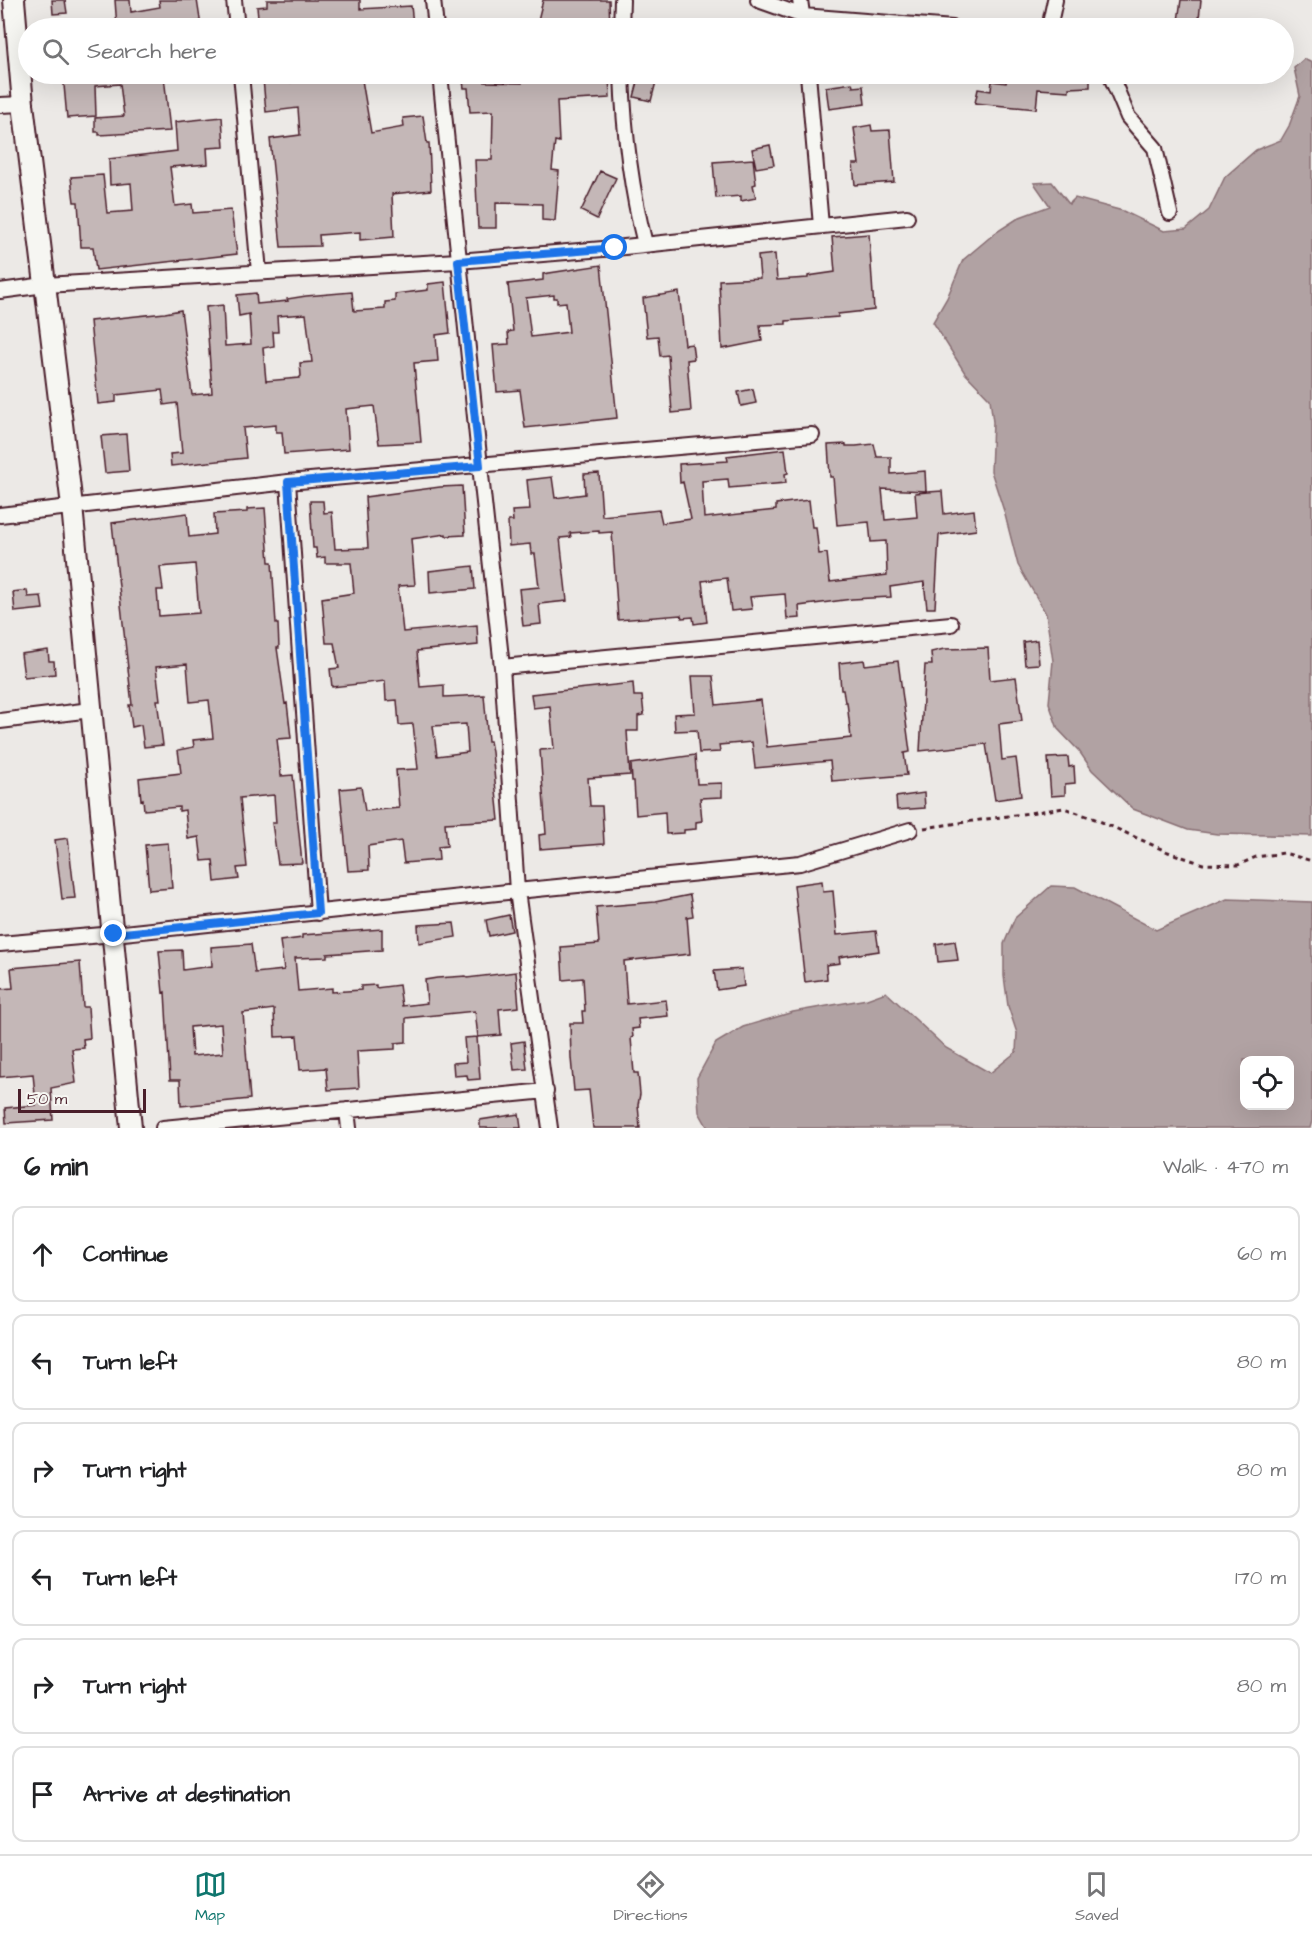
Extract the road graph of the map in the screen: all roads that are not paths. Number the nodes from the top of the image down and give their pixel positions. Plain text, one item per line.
1 (14, 0) edge
2 (234, 0) edge
3 (433, 0) edge
4 (622, 0) edge
5 (758, 0) edge
6 (800, 0) edge
7 (1055, 0) edge
8 (236, 18) edge
9 (435, 18) edge
10 (621, 18) edge
11 (796, 18) edge
12 (803, 18) edge
13 (1051, 18) edge
14 (18, 46) edge
15 (21, 84) edge
16 (242, 84) edge
17 (441, 84) edge
18 (623, 84) edge
19 (809, 84) edge
20 (1114, 84) edge
21 (23, 104) junction
22 (0, 105) edge
23 (1170, 213) dead end
24 (907, 217) dead end
25 (821, 226) junction
26 (645, 244) junction
27 (458, 261) junction
28 (259, 273) junction
29 (45, 285) junction
30 (0, 291) edge
31 (812, 435) dead end
32 (480, 466) junction
33 (288, 482) junction
34 (72, 506) junction
35 (0, 515) edge
36 (951, 624) dead end
37 (502, 667) junction
38 (91, 710) junction
39 (0, 721) edge
40 (910, 830) road end
41 (517, 891) junction
42 (318, 913) junction
43 (114, 934) junction
44 (0, 944) edge
45 (546, 1091) junction
46 (347, 1110) junction
47 (131, 1128) edge
48 (163, 1128) edge
49 (349, 1128) edge
50 (550, 1128) edge

1 - 14 street
2 - 8 street
3 - 9 street
4 - 10 street
5 - 11 street
6 - 12 street
7 - 13 street
15 - 21 street
16 - 28 street
17 - 27 street
18 - 26 street
19 - 25 street
20 - 23 street
21 - 22 street
21 - 29 street
24 - 25 street
25 - 26 street
26 - 27 street
27 - 28 street
27 - 32 street
28 - 29 street
29 - 30 street
29 - 34 street
31 - 32 street
32 - 33 street
32 - 37 street
33 - 34 street
33 - 42 street
34 - 35 street
34 - 38 street
36 - 37 street
37 - 41 street
38 - 39 street
38 - 43 street
40 - 41 street
41 - 42 street
41 - 45 street
42 - 43 street
43 - 44 street
43 - 47 street
45 - 46 street
45 - 50 street
46 - 48 street
46 - 49 street

